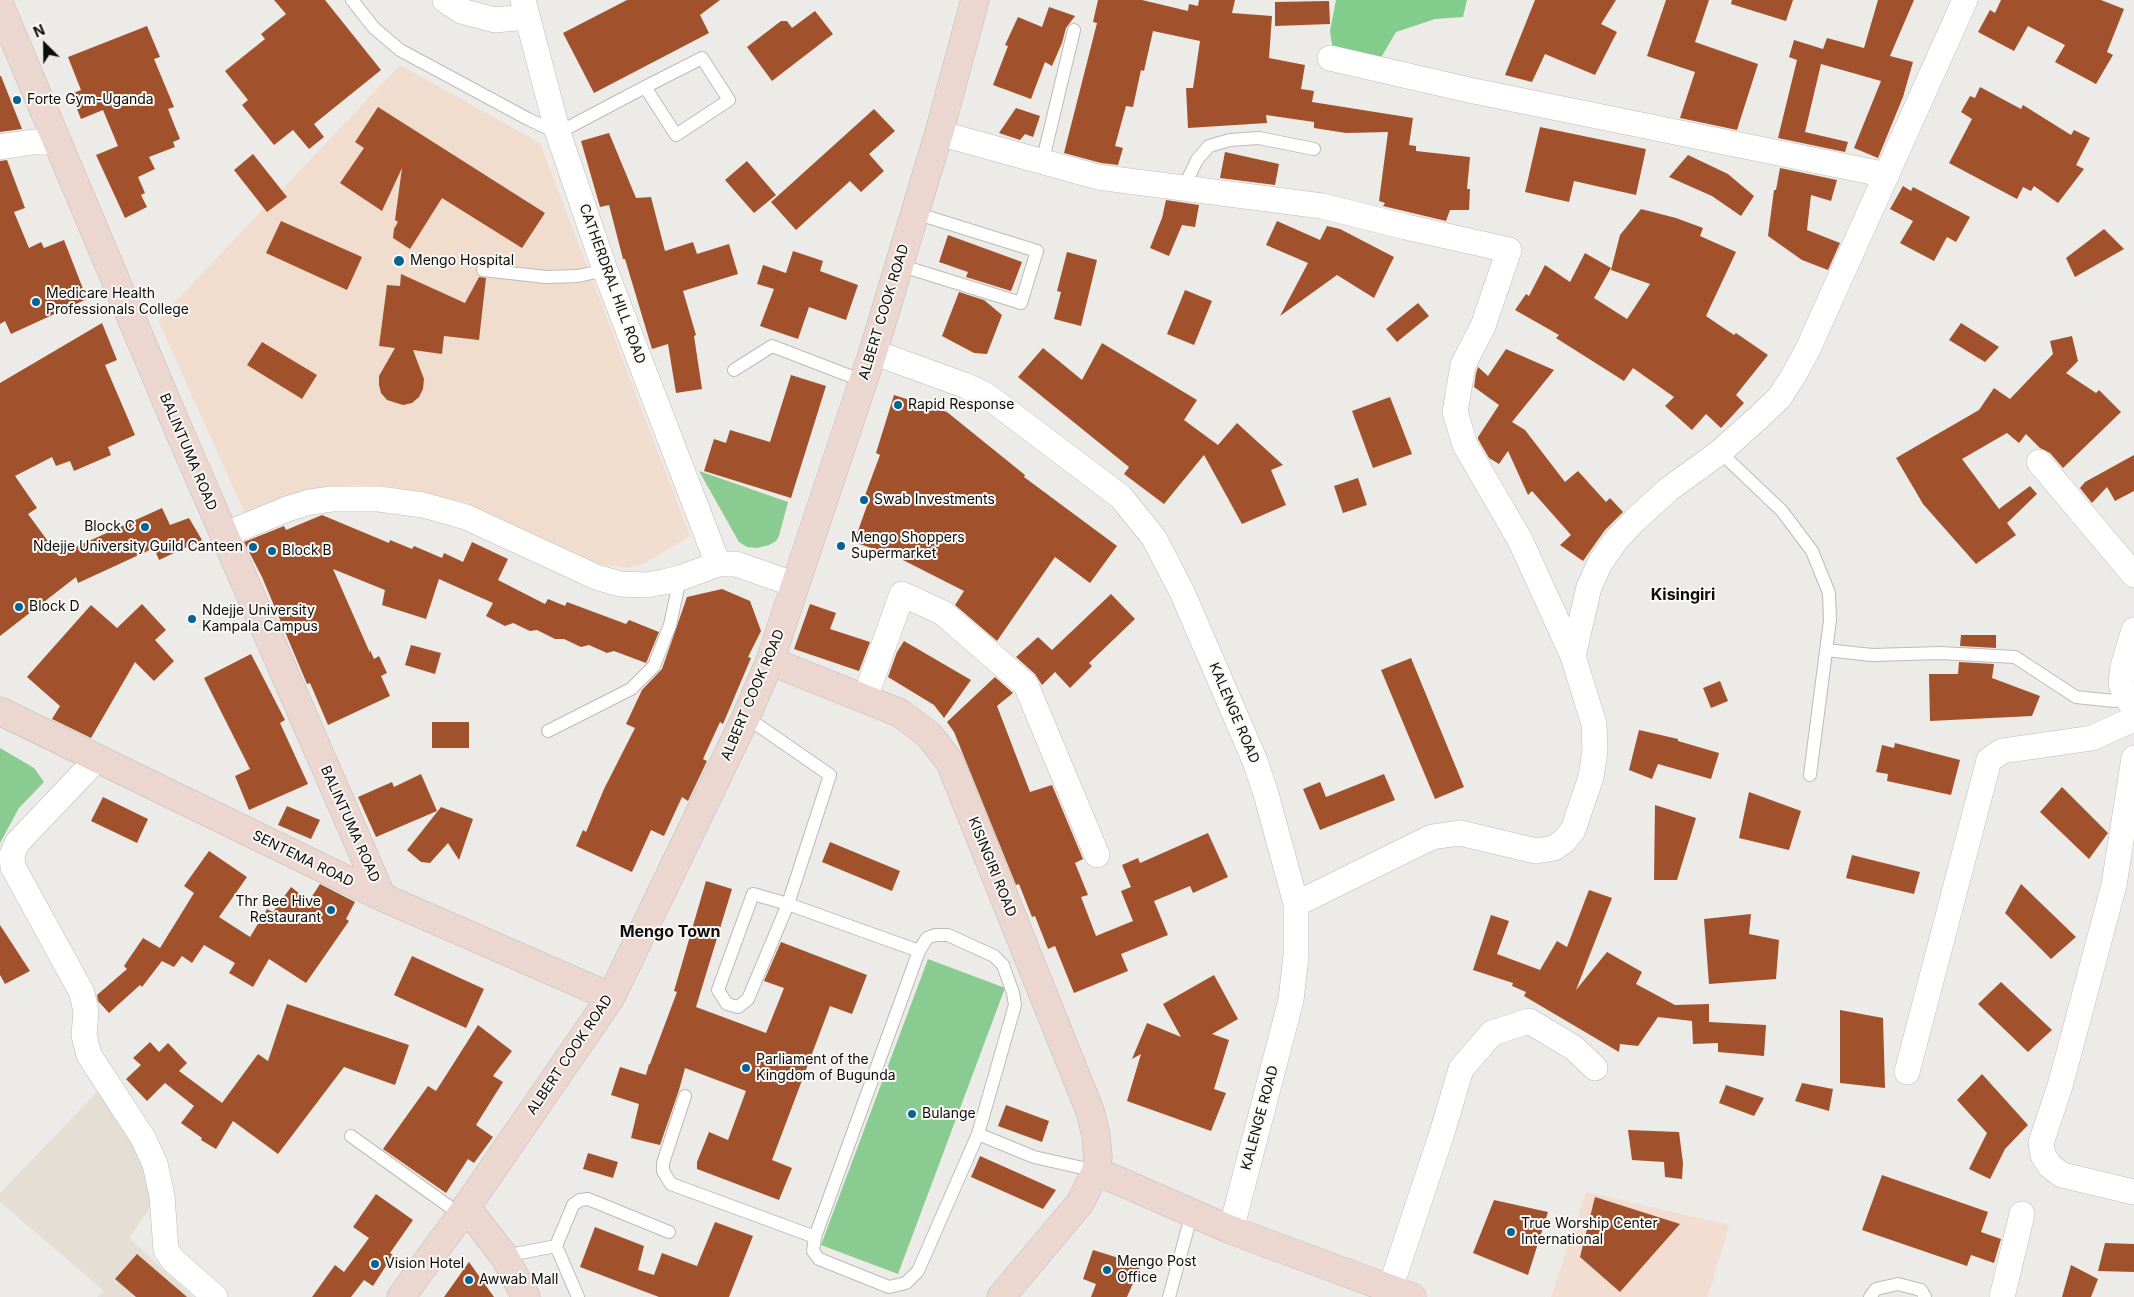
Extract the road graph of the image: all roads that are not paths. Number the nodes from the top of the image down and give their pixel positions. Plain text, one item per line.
1 (352, 0) edge
2 (446, 0) edge
3 (975, 0) edge
4 (1965, 0) edge
5 (0, 6) edge
6 (528, 7) edge
7 (1074, 30) dead end
8 (1330, 58) dead end
9 (646, 87) junction
10 (558, 133) junction
11 (939, 133) junction
12 (57, 142) junction
13 (0, 147) edge
14 (1314, 149) dead end
15 (1042, 163) junction
16 (1887, 175) junction
17 (1184, 187) junction
18 (915, 213) junction
19 (899, 265) junction
20 (483, 270) dead end
21 (605, 270) junction
22 (872, 352) junction
23 (734, 370) dead end
24 (863, 381) junction
25 (1720, 452) junction
26 (2039, 462) dead end
27 (224, 535) junction
28 (718, 564) junction
29 (2134, 575) edge
30 (680, 578) junction
31 (796, 585) junction
32 (2134, 630) edge
33 (1826, 650) junction
34 (1573, 656) junction
35 (770, 661) junction
36 (865, 698) junction
37 (2124, 704) edge
38 (0, 711) edge
39 (746, 717) junction
40 (2134, 720) edge
41 (548, 730) dead end
42 (2134, 758) edge
43 (97, 759) junction
44 (1810, 775) dead end
45 (1096, 855) dead end
46 (382, 897) junction
47 (788, 904) junction
48 (1296, 904) junction
49 (919, 951) junction
50 (612, 997) junction
51 (1595, 1068) dead end
52 (1907, 1072) dead end
53 (685, 1096) dead end
54 (978, 1134) junction
55 (351, 1136) dead end
56 (1096, 1171) junction
57 (2134, 1192) edge
58 (463, 1211) junction
59 (1192, 1212) junction
60 (2022, 1214) dead end
61 (1231, 1230) junction
62 (669, 1232) dead end
63 (815, 1237) junction
64 (556, 1246) junction
65 (504, 1256) junction
66 (1401, 1293) edge
67 (215, 1297) edge
68 (401, 1297) edge
69 (526, 1297) edge
70 (578, 1297) edge
71 (1001, 1297) edge
72 (1169, 1297) edge
73 (1870, 1297) edge
74 (1925, 1297) edge
75 (2002, 1297) edge

1 - 10 lane
2 - 6 street
3 - 11 main road, ALBERT COOK ROAD
4 - 16 street
5 - 12 main road, BALINTUMA ROAD
6 - 10 street, CATHERDRAL HILL ROAD
7 - 15 lane
8 - 16 street
9 - 9 lane
9 - 10 lane
10 - 21 street, CATHERDRAL HILL ROAD
11 - 15 street
11 - 18 main road, ALBERT COOK ROAD
12 - 13 street
12 - 27 main road, BALINTUMA ROAD
14 - 17 lane
15 - 17 street
16 - 25 street
17 - 34 street
18 - 19 main road, ALBERT COOK ROAD
18 - 19 lane
19 - 22 main road, ALBERT COOK ROAD
20 - 21 lane
21 - 28 street, CATHERDRAL HILL ROAD
22 - 24 main road, ALBERT COOK ROAD
22 - 48 street, KALENGE ROAD
23 - 24 lane
24 - 31 main road, ALBERT COOK ROAD
25 - 33 lane
25 - 34 street
26 - 29 street
27 - 30 street
27 - 46 main road, BALINTUMA ROAD
28 - 30 street
28 - 31 street
30 - 41 lane
31 - 35 main road, ALBERT COOK ROAD
32 - 37 street
33 - 37 lane
33 - 44 lane
34 - 48 street
35 - 36 main road, KISINGIRI ROAD
35 - 39 main road, ALBERT COOK ROAD
36 - 45 street
36 - 56 main road, KISINGIRI ROAD
38 - 43 main road, SENTEMA ROAD
39 - 47 lane
39 - 50 main road, ALBERT COOK ROAD
40 - 52 street
42 - 57 street
43 - 46 main road, SENTEMA ROAD
43 - 67 street
46 - 50 main road, SENTEMA ROAD
47 - 47 lane
47 - 49 lane
48 - 61 street, KALENGE ROAD
49 - 54 lane
49 - 63 lane
50 - 58 main road, ALBERT COOK ROAD
51 - 66 street
53 - 63 lane
54 - 56 lane
54 - 63 lane
55 - 58 lane
56 - 59 main road
56 - 71 main road
58 - 65 main road
58 - 68 main road, ALBERT COOK ROAD
59 - 61 main road
59 - 72 lane
60 - 75 street
61 - 66 main road
62 - 64 lane
64 - 65 lane
64 - 70 lane
65 - 69 main road
73 - 74 lane

